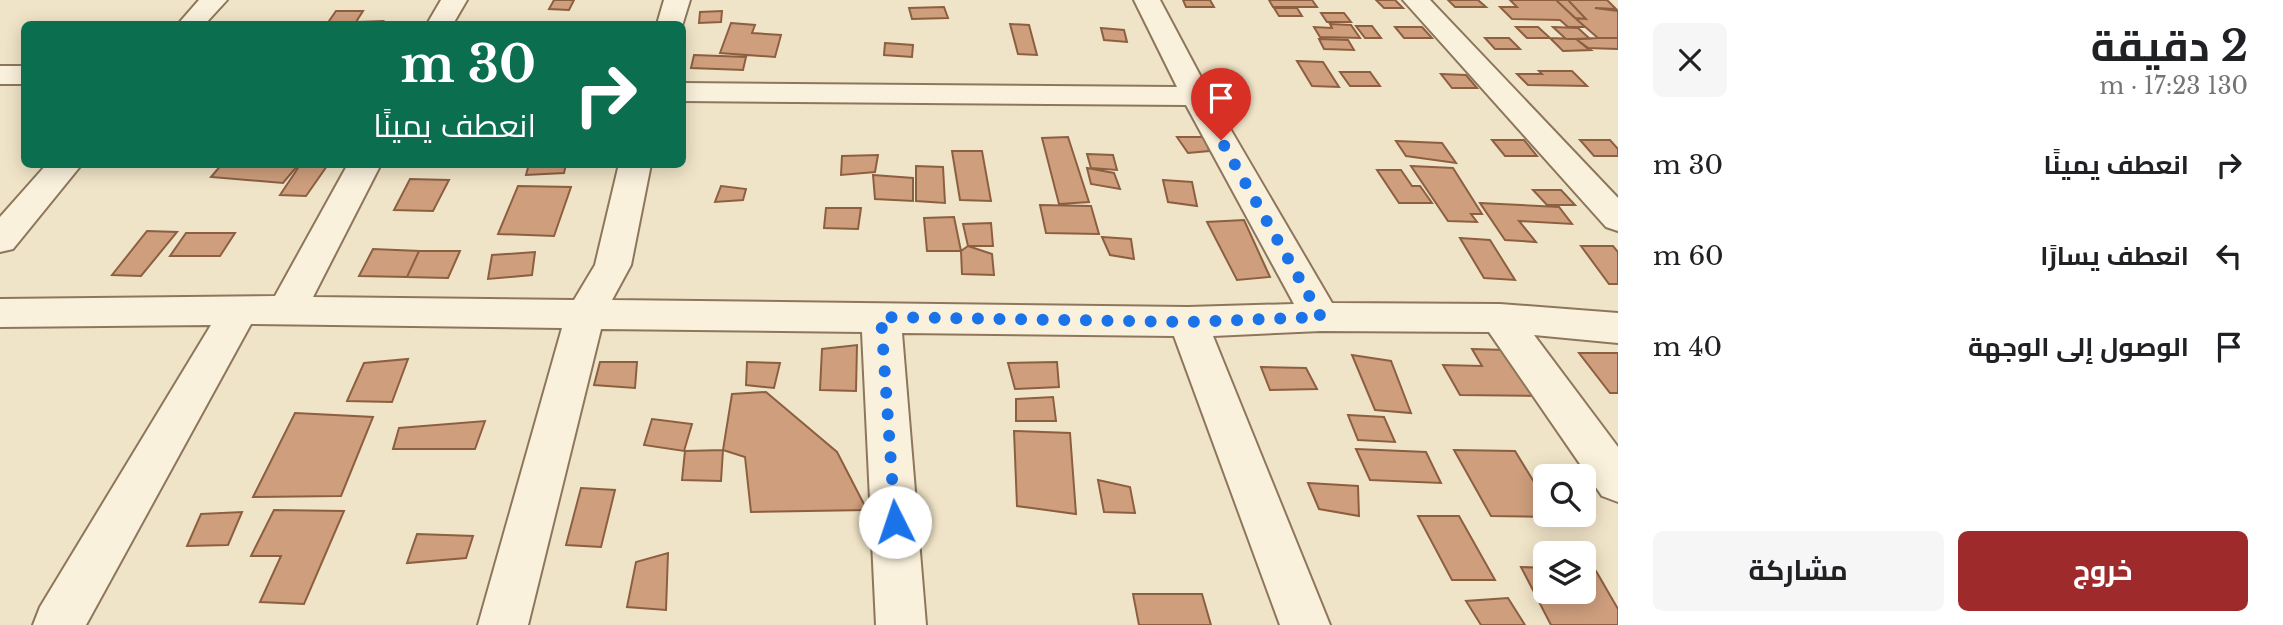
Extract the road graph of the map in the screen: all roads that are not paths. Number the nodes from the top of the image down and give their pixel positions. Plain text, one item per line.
1 (214, 0) edge
2 (454, 0) edge
3 (677, 0) edge
4 (1147, 0) edge
5 (1416, 0) edge
6 (194, 21) edge
7 (442, 21) edge
8 (671, 21) edge
9 (0, 75) edge
10 (21, 75) edge
11 (686, 92) edge
12 (1196, 96) junction
13 (63, 168) edge
14 (363, 168) edge
15 (634, 168) edge
16 (1618, 219) edge
17 (0, 240) edge
18 (240, 310) junction
19 (287, 310) junction
20 (0, 313) edge
21 (585, 314) junction
22 (881, 317) junction
23 (1321, 317) junction
24 (1500, 318) junction
25 (1188, 322) junction
26 (1618, 328) edge
27 (1618, 482) edge
28 (58, 625) edge
29 (503, 625) edge
30 (901, 625) edge
31 (1306, 625) edge

1 - 6 street
2 - 7 street
3 - 8 street
4 - 12 street
5 - 16 street
9 - 10 street
11 - 12 street
12 - 23 street
13 - 17 street
14 - 19 street
15 - 21 street
18 - 19 street
18 - 20 street
18 - 28 street
19 - 21 street
21 - 22 street
21 - 29 street
22 - 25 street
22 - 30 street
23 - 24 street
23 - 25 street
24 - 26 street
24 - 27 street
25 - 31 street

